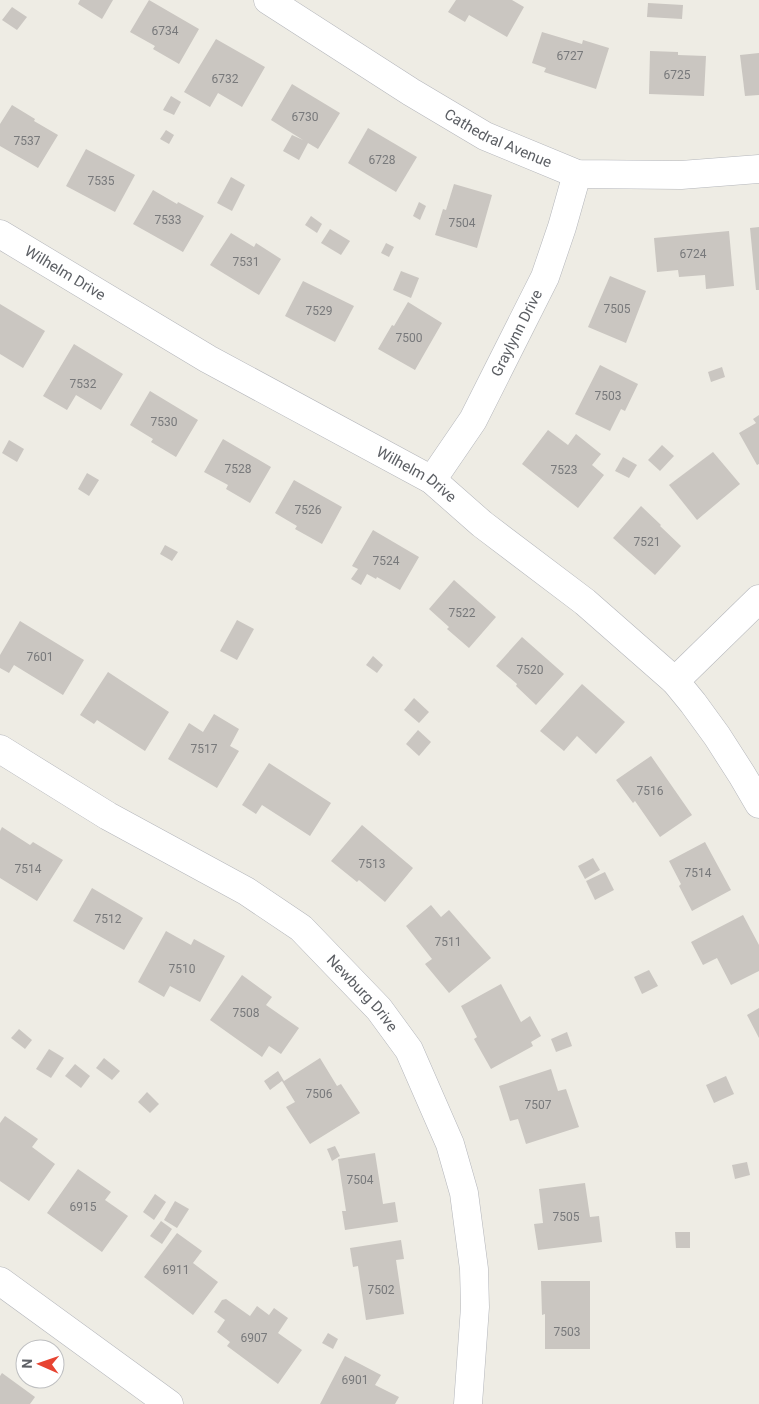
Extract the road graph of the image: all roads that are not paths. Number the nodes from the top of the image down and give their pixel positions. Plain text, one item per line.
1 (268, 0) edge
2 (759, 169) edge
3 (577, 174) junction
4 (0, 234) edge
5 (432, 480) junction
6 (759, 599) edge
7 (675, 681) junction
8 (0, 749) edge
9 (759, 804) edge
10 (0, 1281) edge
11 (169, 1404) edge
12 (468, 1404) edge

1 - 3 street, Cathedral Avenue
2 - 3 street, Cathedral Avenue
3 - 5 street, Graylynn Drive
4 - 5 street, Wilhelm Drive
5 - 7 street, Wilhelm Drive
6 - 7 street
7 - 9 street, Wilhelm Drive
8 - 12 street, Newburg Drive
10 - 11 street

